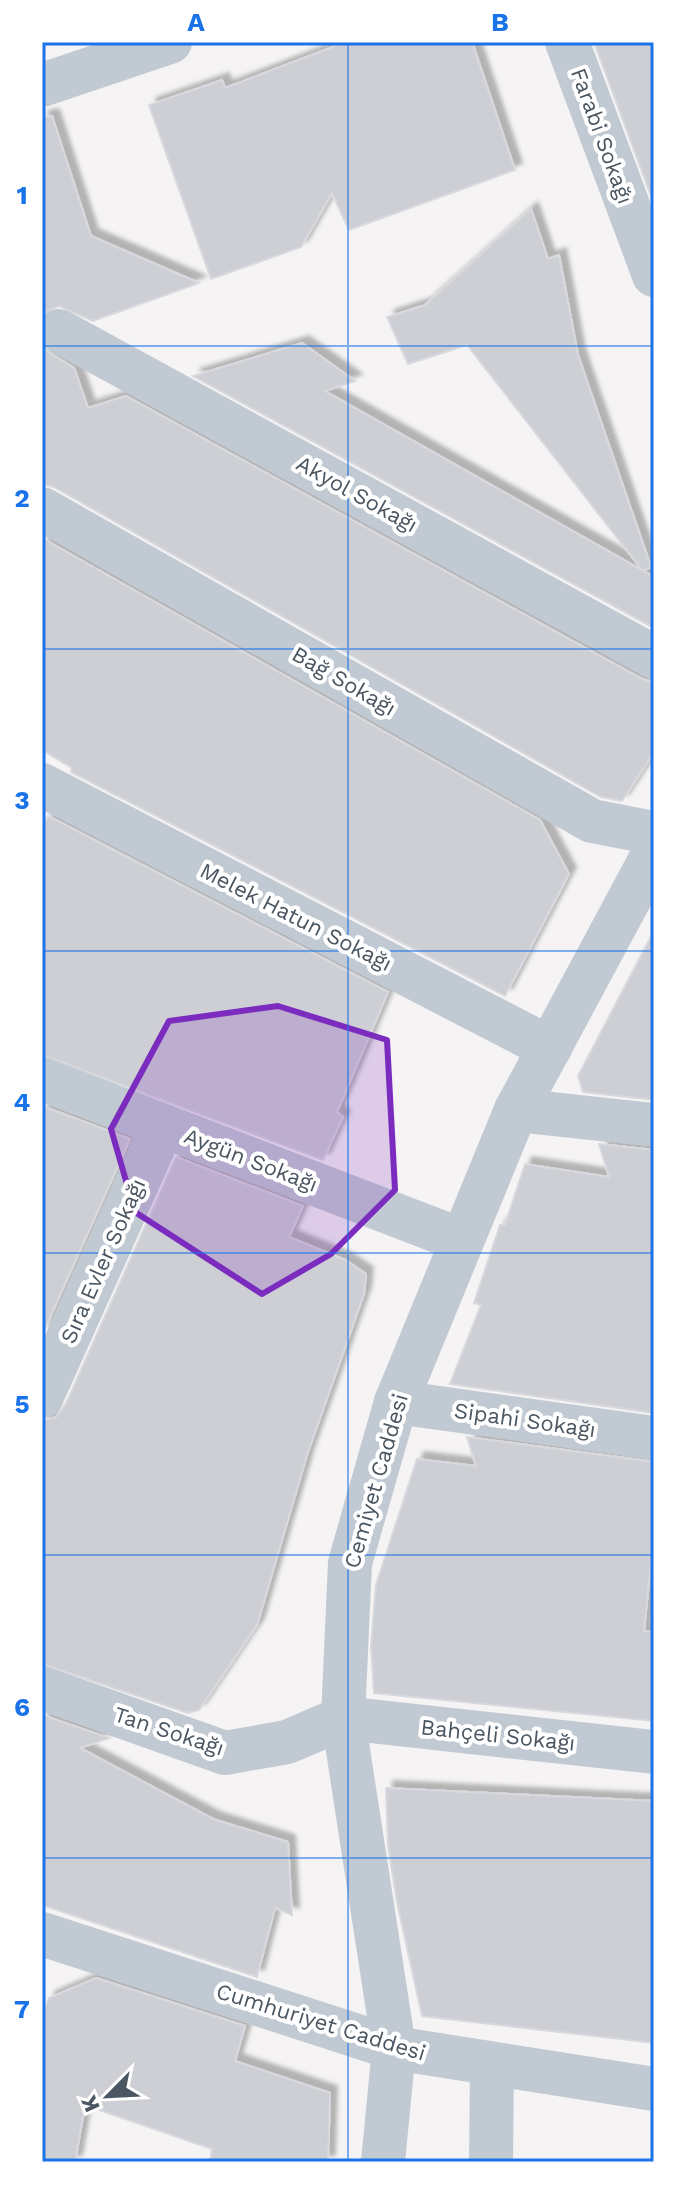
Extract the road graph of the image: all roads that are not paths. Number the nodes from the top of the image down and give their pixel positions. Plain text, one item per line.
1 (170, 42) edge
2 (567, 42) edge
3 (94, 54) edge
4 (42, 85) edge
5 (654, 275) edge
6 (59, 331) dead end
7 (42, 509) edge
8 (654, 657) edge
9 (42, 785) edge
10 (654, 833) edge
11 (654, 853) edge
12 (550, 1048) junction
13 (42, 1079) edge
14 (516, 1110) junction
15 (654, 1125) edge
16 (163, 1126) junction
17 (461, 1240) junction
18 (45, 1383) edge
19 (396, 1402) junction
20 (654, 1438) edge
21 (42, 1688) edge
22 (343, 1718) junction
23 (654, 1752) edge
24 (42, 1934) edge
25 (394, 2048) junction
26 (492, 2066) junction
27 (654, 2089) edge
28 (383, 2162) edge
29 (491, 2162) edge

1 - 3 street
2 - 5 street, Farabi Sokağı
3 - 4 street
6 - 8 street, Akyol Sokağı
7 - 10 street, Bağ Sokağı
9 - 12 street, Melek Hatun Sokağı
11 - 12 street, Cemiyet Caddesi
12 - 14 street, Cemiyet Caddesi
13 - 16 street, Aygün Sokağı
14 - 15 street
14 - 17 street, Cemiyet Caddesi
16 - 17 street, Aygün Sokağı
16 - 18 street, Sıra Evler Sokağı
17 - 19 street, Cemiyet Caddesi
19 - 20 street, Sipahi Sokağı
19 - 22 street, Cemiyet Caddesi
21 - 22 street, Tan Sokağı
22 - 23 street, Bahçeli Sokağı
22 - 25 street, Cemiyet Caddesi
24 - 25 street, Cumhuriyet Caddesi
25 - 26 street, Cumhuriyet Caddesi
25 - 28 street, Cemiyet Caddesi
26 - 27 street, Cumhuriyet Caddesi
26 - 29 street

